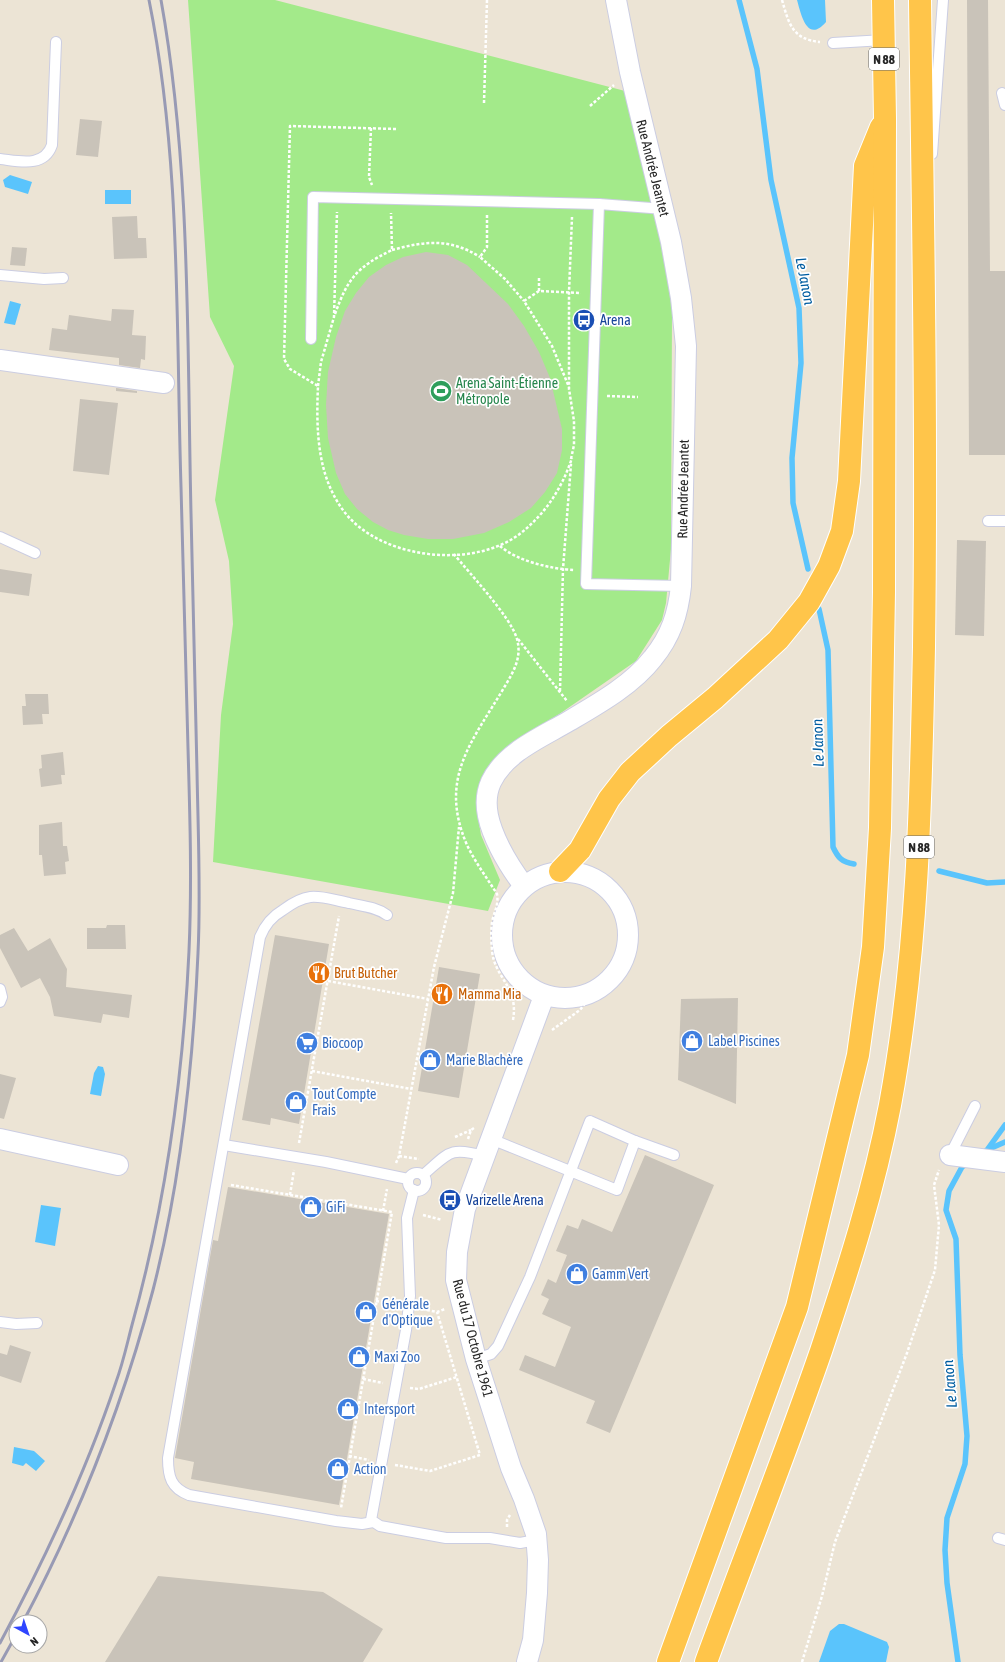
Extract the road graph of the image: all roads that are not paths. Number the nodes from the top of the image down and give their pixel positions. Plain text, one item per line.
1 (616, 0) edge
2 (883, 0) edge
3 (920, 0) edge
4 (943, 0) edge
5 (884, 40) junction
6 (56, 42) dead end
7 (833, 43) road end
8 (1002, 93) dead end
9 (1005, 104) edge
10 (885, 119) junction
11 (0, 159) edge
12 (598, 204) junction
13 (664, 209) junction
14 (0, 275) edge
15 (62, 278) dead end
16 (924, 300) junction
17 (311, 339) dead end
18 (0, 360) edge
19 (164, 383) dead end
20 (988, 521) dead end
21 (1005, 521) edge
22 (0, 537) edge
23 (35, 553) dead end
24 (681, 586) junction
25 (560, 871) junction
26 (524, 886) junction
27 (387, 915) dead end
28 (0, 989) edge
29 (544, 996) junction
30 (0, 1002) edge
31 (975, 1106) dead end
32 (0, 1139) edge
33 (635, 1141) junction
34 (224, 1145) junction
35 (487, 1148) junction
36 (674, 1155) dead end
37 (956, 1156) joint
38 (1000, 1162) edge
39 (118, 1165) dead end
40 (571, 1172) junction
41 (422, 1175) junction
42 (408, 1179) junction
43 (414, 1190) junction
44 (0, 1322) edge
45 (37, 1323) dead end
46 (476, 1359) junction
47 (372, 1519) junction
48 (536, 1540) junction
49 (527, 1662) edge
50 (668, 1662) edge
51 (706, 1662) edge

1 - 13 street, Rue Andrée Jeantet
2 - 5 highway, N 88
3 - 16 highway, N 88
4 - 16 lane
5 - 7 lane
5 - 10 highway, N 88
6 - 11 lane
8 - 9 lane
10 - 25 highway
10 - 50 highway, N 88
12 - 13 lane
12 - 17 lane
12 - 24 lane
13 - 24 street, Rue Andrée Jeantet
14 - 15 lane
16 - 51 highway, N 88
18 - 19 street
20 - 21 lane
22 - 23 lane
24 - 26 street, Rue Andrée Jeantet
25 - 26 street
25 - 29 street
26 - 29 street
27 - 34 lane
28 - 30 lane
29 - 35 street, Rue du 17 Octobre 1961
31 - 37 lane
32 - 39 street
33 - 36 lane
33 - 40 lane
33 - 40 lane
34 - 42 lane
34 - 47 lane
35 - 40 lane
35 - 41 lane
35 - 46 street, Rue du 17 Octobre 1961
37 - 38 street
40 - 46 lane
41 - 42 lane
41 - 43 lane
42 - 43 lane
43 - 47 lane
44 - 45 lane
46 - 48 street, Rue du 17 Octobre 1961
47 - 48 lane
48 - 49 street, Rue du 17 Octobre 1961

